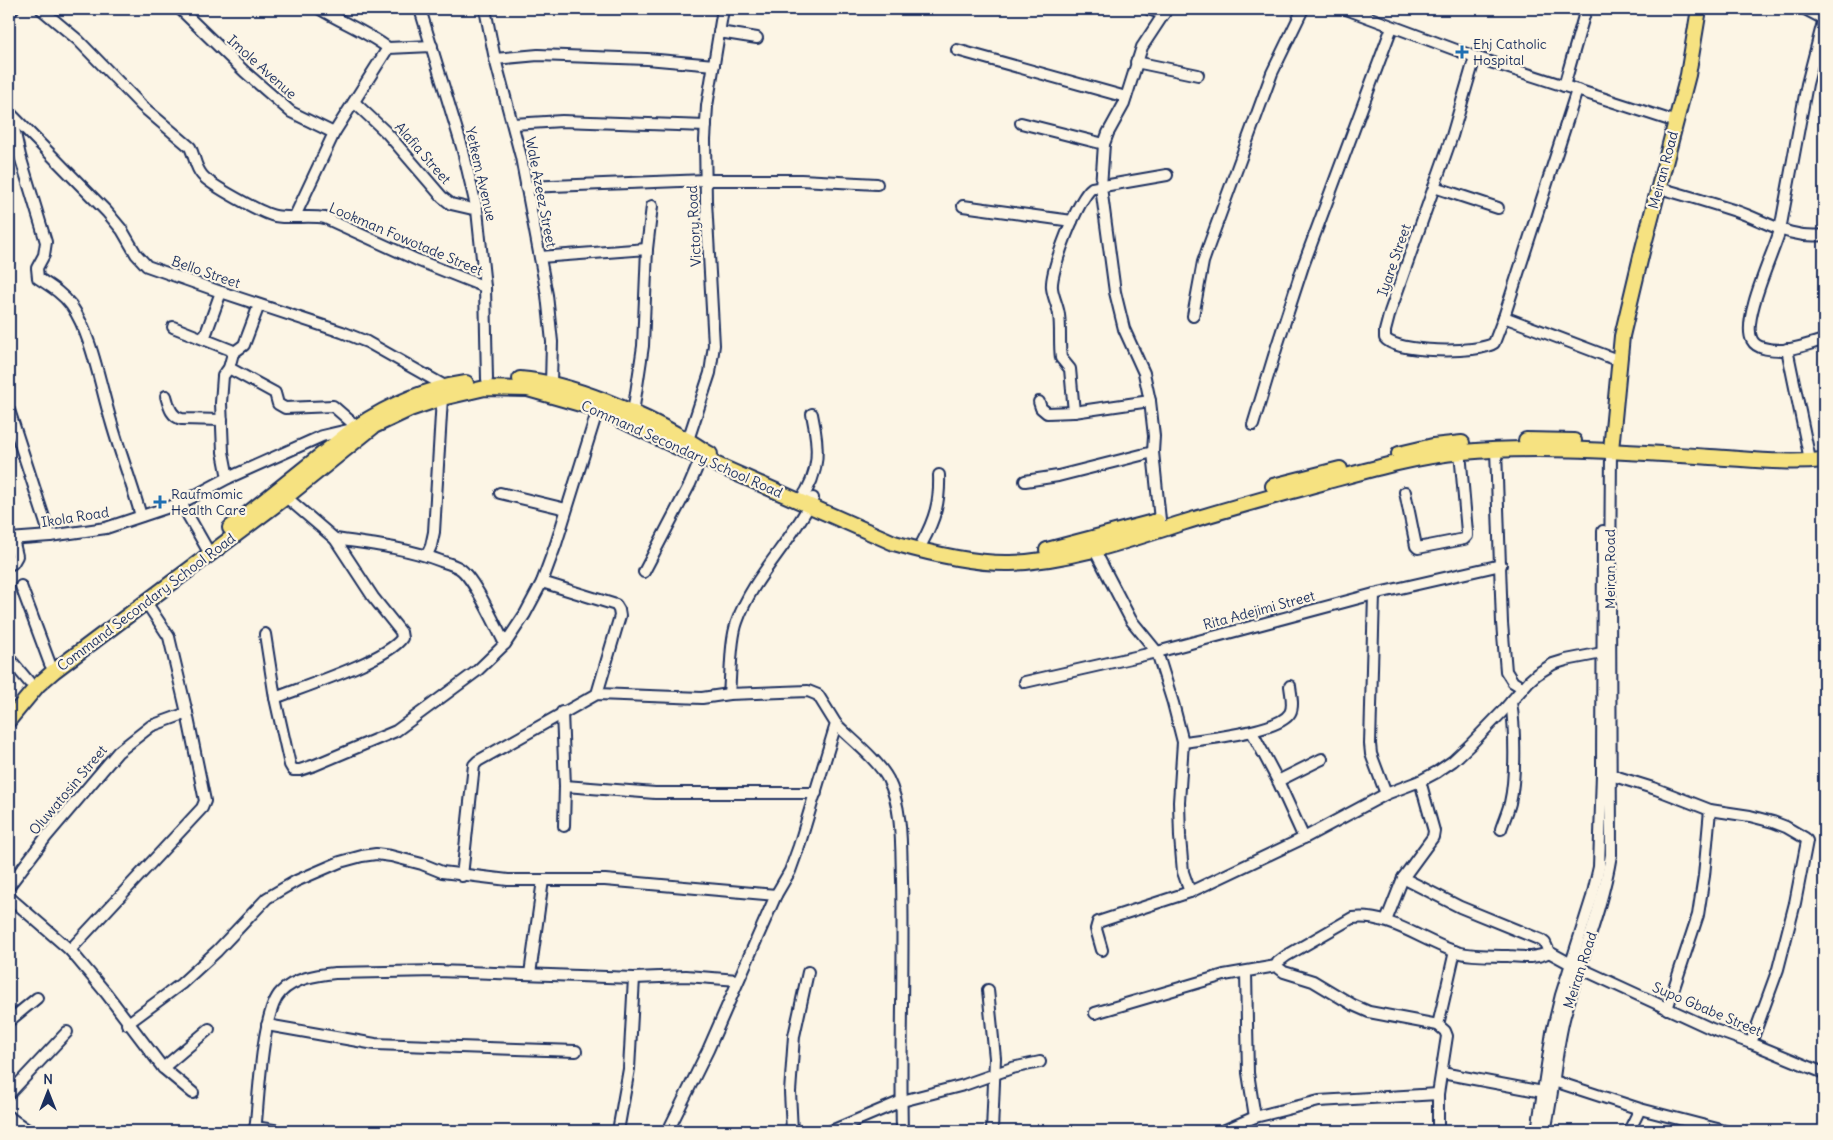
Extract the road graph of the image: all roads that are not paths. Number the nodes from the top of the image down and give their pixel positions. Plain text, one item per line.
1 (13, 9) edge
2 (41, 9) edge
3 (180, 9) edge
4 (320, 9) edge
5 (420, 9) edge
6 (485, 9) edge
7 (723, 9) edge
8 (1148, 9) edge
9 (1303, 9) edge
10 (1346, 9) edge
11 (1586, 9) edge
12 (1692, 9) edge
13 (1699, 9) edge
14 (1805, 9) edge
15 (1166, 12) edge
16 (9, 13) edge
17 (1824, 18) edge
18 (1392, 27) junction
19 (719, 32) junction
20 (757, 38) dead end
21 (432, 46) junction
22 (388, 48) junction
23 (957, 50) dead end
24 (1475, 57) junction
25 (495, 59) junction
26 (1136, 62) junction
27 (714, 65) junction
28 (1198, 75) dead end
29 (1564, 86) junction
30 (1577, 90) junction
31 (1126, 97) junction
32 (354, 102) junction
33 (10, 113) edge
34 (1670, 120) junction
35 (1021, 123) dead end
36 (513, 124) junction
37 (706, 126) junction
38 (334, 133) junction
39 (1104, 144) junction
40 (1167, 175) dead end
41 (706, 180) junction
42 (877, 184) dead end
43 (526, 187) junction
44 (1101, 187) junction
45 (1434, 187) junction
46 (1659, 188) junction
47 (652, 206) dead end
48 (963, 206) dead end
49 (1498, 208) dead end
50 (477, 210) junction
51 (295, 216) junction
52 (1072, 221) junction
53 (1780, 230) junction
54 (1824, 236) edge
55 (647, 249) junction
56 (540, 257) junction
57 (485, 287) junction
58 (221, 292) junction
59 (259, 305) junction
60 (1193, 316) dead end
61 (1504, 317) junction
62 (173, 326) dead end
63 (204, 339) junction
64 (1824, 340) edge
65 (1788, 349) junction
66 (233, 353) junction
67 (1612, 358) junction
68 (229, 368) junction
69 (487, 379) junction
70 (551, 384) junction
71 (444, 392) junction
72 (166, 396) dead end
73 (1611, 396) junction
74 (1150, 400) junction
75 (1039, 402) dead end
76 (598, 409) junction
77 (9, 410) edge
78 (632, 412) junction
79 (1074, 412) junction
80 (812, 414) dead end
81 (222, 420) junction
82 (1253, 425) dead end
83 (356, 428) junction
84 (688, 440) junction
85 (1607, 446) junction
86 (298, 448) junction
87 (337, 450) junction
88 (1496, 450) junction
89 (1153, 452) junction
90 (1460, 452) junction
91 (1824, 453) edge
92 (1809, 455) junction
93 (701, 458) junction
94 (1824, 460) edge
95 (939, 475) dead end
96 (228, 478) junction
97 (1025, 482) dead end
98 (1406, 492) dead end
99 (500, 493) dead end
100 (286, 497) junction
101 (807, 500) junction
102 (180, 503) junction
103 (1606, 504) junction
104 (566, 509) junction
105 (141, 516) junction
106 (1160, 520) junction
107 (1147, 529) junction
108 (50, 536) junction
109 (11, 539) edge
110 (335, 539) junction
111 (917, 544) junction
112 (206, 547) junction
113 (1094, 549) junction
114 (426, 555) junction
115 (9, 565) edge
116 (1501, 565) junction
117 (644, 572) dead end
118 (542, 582) junction
119 (21, 586) dead end
120 (1374, 594) junction
121 (146, 602) junction
122 (265, 634) dead end
123 (505, 644) junction
124 (1157, 652) junction
125 (1602, 653) junction
126 (9, 658) edge
127 (50, 664) junction
128 (29, 682) junction
129 (1025, 682) dead end
130 (1290, 686) dead end
131 (1522, 688) junction
132 (598, 694) junction
133 (729, 694) junction
134 (275, 698) junction
135 (1511, 702) junction
136 (9, 706) edge
137 (562, 712) junction
138 (187, 713) junction
139 (9, 720) edge
140 (836, 724) junction
141 (1252, 732) junction
142 (1183, 742) junction
143 (1322, 759) dead end
144 (1612, 775) junction
145 (1278, 781) junction
146 (1420, 781) junction
147 (565, 786) junction
148 (816, 793) junction
149 (1386, 794) junction
150 (1710, 810) junction
151 (564, 826) dead end
152 (1501, 829) dead end
153 (1304, 838) junction
154 (462, 876) junction
155 (1403, 878) junction
156 (543, 880) junction
157 (9, 886) edge
158 (1190, 892) junction
159 (776, 895) junction
160 (9, 897) edge
161 (1386, 921) junction
162 (70, 950) junction
163 (1102, 950) dead end
164 (1455, 952) junction
165 (1549, 952) junction
166 (1276, 966) junction
167 (1576, 966) junction
168 (808, 972) dead end
169 (1246, 972) junction
170 (530, 974) junction
171 (634, 978) junction
172 (738, 980) junction
173 (988, 990) dead end
174 (37, 998) dead end
175 (1667, 1009) junction
176 (1095, 1013) dead end
177 (9, 1021) edge
178 (127, 1024) junction
179 (267, 1025) junction
180 (1438, 1025) junction
181 (209, 1029) dead end
182 (67, 1032) dead end
183 (1751, 1043) junction
184 (576, 1051) dead end
185 (1040, 1062) dead end
186 (163, 1068) junction
187 (1824, 1072) edge
188 (1442, 1073) junction
189 (994, 1074) junction
190 (1554, 1081) junction
191 (1543, 1092) junction
192 (193, 1093) dead end
193 (9, 1094) edge
194 (1438, 1094) junction
195 (902, 1101) junction
196 (1640, 1109) junction
197 (9, 1116) edge
198 (1255, 1117) junction
199 (255, 1129) edge
200 (29, 1131) edge
201 (280, 1131) edge
202 (618, 1131) edge
203 (668, 1131) edge
204 (792, 1131) edge
205 (831, 1131) edge
206 (902, 1131) edge
207 (992, 1131) edge
208 (1223, 1131) edge
209 (1438, 1131) edge
210 (1537, 1131) edge
211 (1546, 1131) edge
212 (1630, 1131) edge
213 (1725, 1131) edge

1 - 16 street
2 - 51 street, Lookman Fowotade Street
3 - 38 street, Imole Avenue
4 - 22 street
5 - 21 street, Yetkem Avenue
6 - 25 street, Wale Azeez Street
7 - 19 street, Victory Road
8 - 15 street
9 - 60 street
10 - 18 street
11 - 29 street
12 - 34 main road, Meiran Road
13 - 46 main road, Meiran Road
14 - 17 street
15 - 26 street
17 - 53 street
18 - 24 street
18 - 82 street
19 - 20 street
19 - 27 street, Victory Road
21 - 22 street
21 - 50 street, Yetkem Avenue
22 - 32 street
23 - 31 street
24 - 29 street
24 - 45 street, Iyare Street
25 - 27 street
25 - 36 street, Wale Azeez Street
26 - 28 street
26 - 31 street
27 - 37 street, Victory Road
29 - 30 street
30 - 34 street
30 - 61 street
31 - 39 street
32 - 38 street
32 - 50 street, Alafia Street
33 - 58 street, Bello Street
33 - 105 street
34 - 67 main road, Meiran Road
35 - 39 street
36 - 37 street
36 - 43 street, Wale Azeez Street
37 - 41 street, Victory Road
38 - 51 street
39 - 44 street
40 - 44 street
41 - 42 street
41 - 43 street
41 - 84 street, Victory Road
43 - 56 street, Wale Azeez Street
44 - 52 street
44 - 74 street
45 - 49 street
45 - 61 street, Iyare Street
46 - 53 street
46 - 73 main road, Meiran Road
47 - 55 street
48 - 52 street
50 - 57 street, Yetkem Avenue
51 - 57 street, Lookman Fowotade Street
52 - 79 street
53 - 54 street
53 - 65 street
55 - 56 street
55 - 78 street
56 - 70 street, Wale Azeez Street
57 - 69 street, Yetkem Avenue
58 - 59 street, Bello Street
58 - 63 street
59 - 66 street
59 - 71 street, Bello Street
61 - 67 street
62 - 63 street
63 - 66 street
64 - 65 street
65 - 92 street
66 - 68 street
67 - 73 main road, Meiran Road
68 - 81 street
68 - 83 street
69 - 70 main road, Command Secondary School Road
69 - 71 main road, Command Secondary School Road
70 - 78 main road, Command Secondary School Road
71 - 76 main road, Command Secondary School Road
71 - 83 main road, Command Secondary School Road
71 - 87 main road, Command Secondary School Road
71 - 114 street
72 - 81 street
73 - 85 main road, Meiran Road
74 - 79 street
74 - 89 street
75 - 79 street
76 - 93 main road, Command Secondary School Road
76 - 104 street
77 - 108 street
78 - 84 main road, Command Secondary School Road
80 - 101 street
81 - 96 street
83 - 86 street, Ikola Road
83 - 87 main road, Command Secondary School Road
84 - 101 main road, Command Secondary School Road
85 - 88 main road
85 - 92 main road
85 - 94 main road
85 - 103 street, Meiran Road
85 - 106 main road
86 - 87 street
86 - 96 street, Ikola Road
87 - 100 main road, Command Secondary School Road
87 - 112 main road, Command Secondary School Road
88 - 90 main road
88 - 116 street
89 - 97 street
89 - 106 street
90 - 98 street
90 - 107 main road
91 - 92 main road
93 - 101 main road, Command Secondary School Road
93 - 117 street
95 - 111 street
96 - 102 street, Ikola Road
99 - 104 street
100 - 110 street
100 - 121 main road, Command Secondary School Road
101 - 111 main road, Command Secondary School Road
101 - 133 street
102 - 105 street, Ikola Road
102 - 112 street
103 - 125 street, Meiran Road
103 - 144 street, Meiran Road
104 - 118 street
105 - 108 street, Ikola Road
106 - 107 main road
107 - 111 main road
107 - 113 main road
108 - 109 street, Ikola Road
109 - 115 street
110 - 114 street
110 - 134 street
111 - 113 main road
112 - 127 main road, Command Secondary School Road
113 - 124 street
114 - 123 street
116 - 120 street, Rita Adejimi Street
116 - 131 street
118 - 123 street
118 - 132 street
119 - 127 street
120 - 124 street, Rita Adejimi Street
120 - 149 street
121 - 138 street
121 - 139 main road, Command Secondary School Road
122 - 134 street
123 - 134 street
124 - 129 street, Rita Adejimi Street
124 - 142 street
125 - 131 street
125 - 167 street, Meiran Road
126 - 128 street
127 - 128 main road, Command Secondary School Road
128 - 136 main road, Command Secondary School Road
130 - 141 street
131 - 135 street
132 - 133 street
132 - 137 street
133 - 140 street
135 - 146 street
135 - 152 street
137 - 147 street
137 - 154 street
138 - 157 street, Oluwatosin Street
138 - 162 street
140 - 148 street
140 - 195 street
141 - 142 street
141 - 145 street
142 - 158 street
143 - 145 street
144 - 150 street
144 - 167 street, Meiran Road
145 - 153 street
146 - 149 street
146 - 155 street
147 - 148 street
147 - 151 street
148 - 159 street
149 - 153 street
150 - 175 street
150 - 183 street
153 - 158 street
154 - 156 street
154 - 178 street
155 - 161 street
155 - 165 street, Supo Gbabe Street
156 - 159 street
156 - 170 street
158 - 163 street
159 - 172 street
160 - 162 street
161 - 164 street
161 - 166 street
162 - 178 street
164 - 165 street
164 - 180 street
165 - 167 street, Supo Gbabe Street
166 - 169 street
166 - 180 street
167 - 175 street, Supo Gbabe Street
167 - 190 street, Meiran Road
167 - 191 street, Meiran Road
168 - 204 street
169 - 176 street
169 - 198 street
170 - 171 street
170 - 179 street
171 - 172 street
171 - 202 street
172 - 203 street
173 - 189 street
174 - 177 street
175 - 183 street, Supo Gbabe Street
178 - 186 street
179 - 184 street
179 - 199 street
180 - 188 street
181 - 186 street
182 - 193 street
183 - 187 street, Supo Gbabe Street
185 - 189 street
186 - 192 street
188 - 191 street
188 - 194 street
189 - 195 street
189 - 207 street
190 - 196 street
190 - 211 street, Meiran Road
191 - 210 street, Meiran Road
194 - 198 street
194 - 209 street
195 - 205 street
195 - 206 street
196 - 212 street
196 - 213 street
197 - 200 street
198 - 208 street
199 - 201 street

